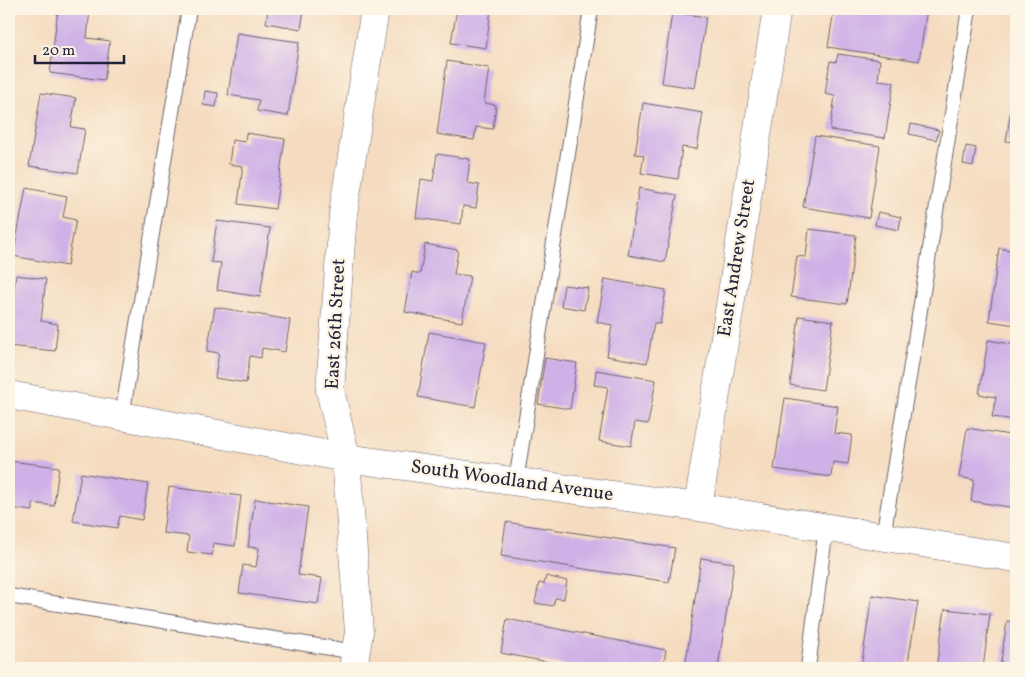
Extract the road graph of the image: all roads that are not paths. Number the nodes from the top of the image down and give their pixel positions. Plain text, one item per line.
1 (189, 9) edge
2 (375, 9) edge
3 (591, 9) edge
4 (777, 9) edge
5 (969, 9) edge
6 (9, 395) edge
7 (122, 416) junction
8 (346, 458) junction
9 (516, 481) junction
10 (698, 507) junction
11 (826, 527) junction
12 (883, 537) junction
13 (1016, 558) edge
14 (9, 596) edge
15 (354, 660) edge
16 (808, 668) edge

1 - 7 lane
2 - 8 street, East 26th Street
3 - 9 lane
4 - 10 street, East Andrew Street
5 - 12 lane
6 - 7 street, South Woodland Avenue
7 - 8 street, South Woodland Avenue
8 - 9 street, South Woodland Avenue
8 - 15 street, East 26th Street
9 - 10 street, South Woodland Avenue
10 - 11 street, South Woodland Avenue
11 - 12 street, South Woodland Avenue
11 - 16 lane
12 - 13 street, South Woodland Avenue
14 - 15 lane

